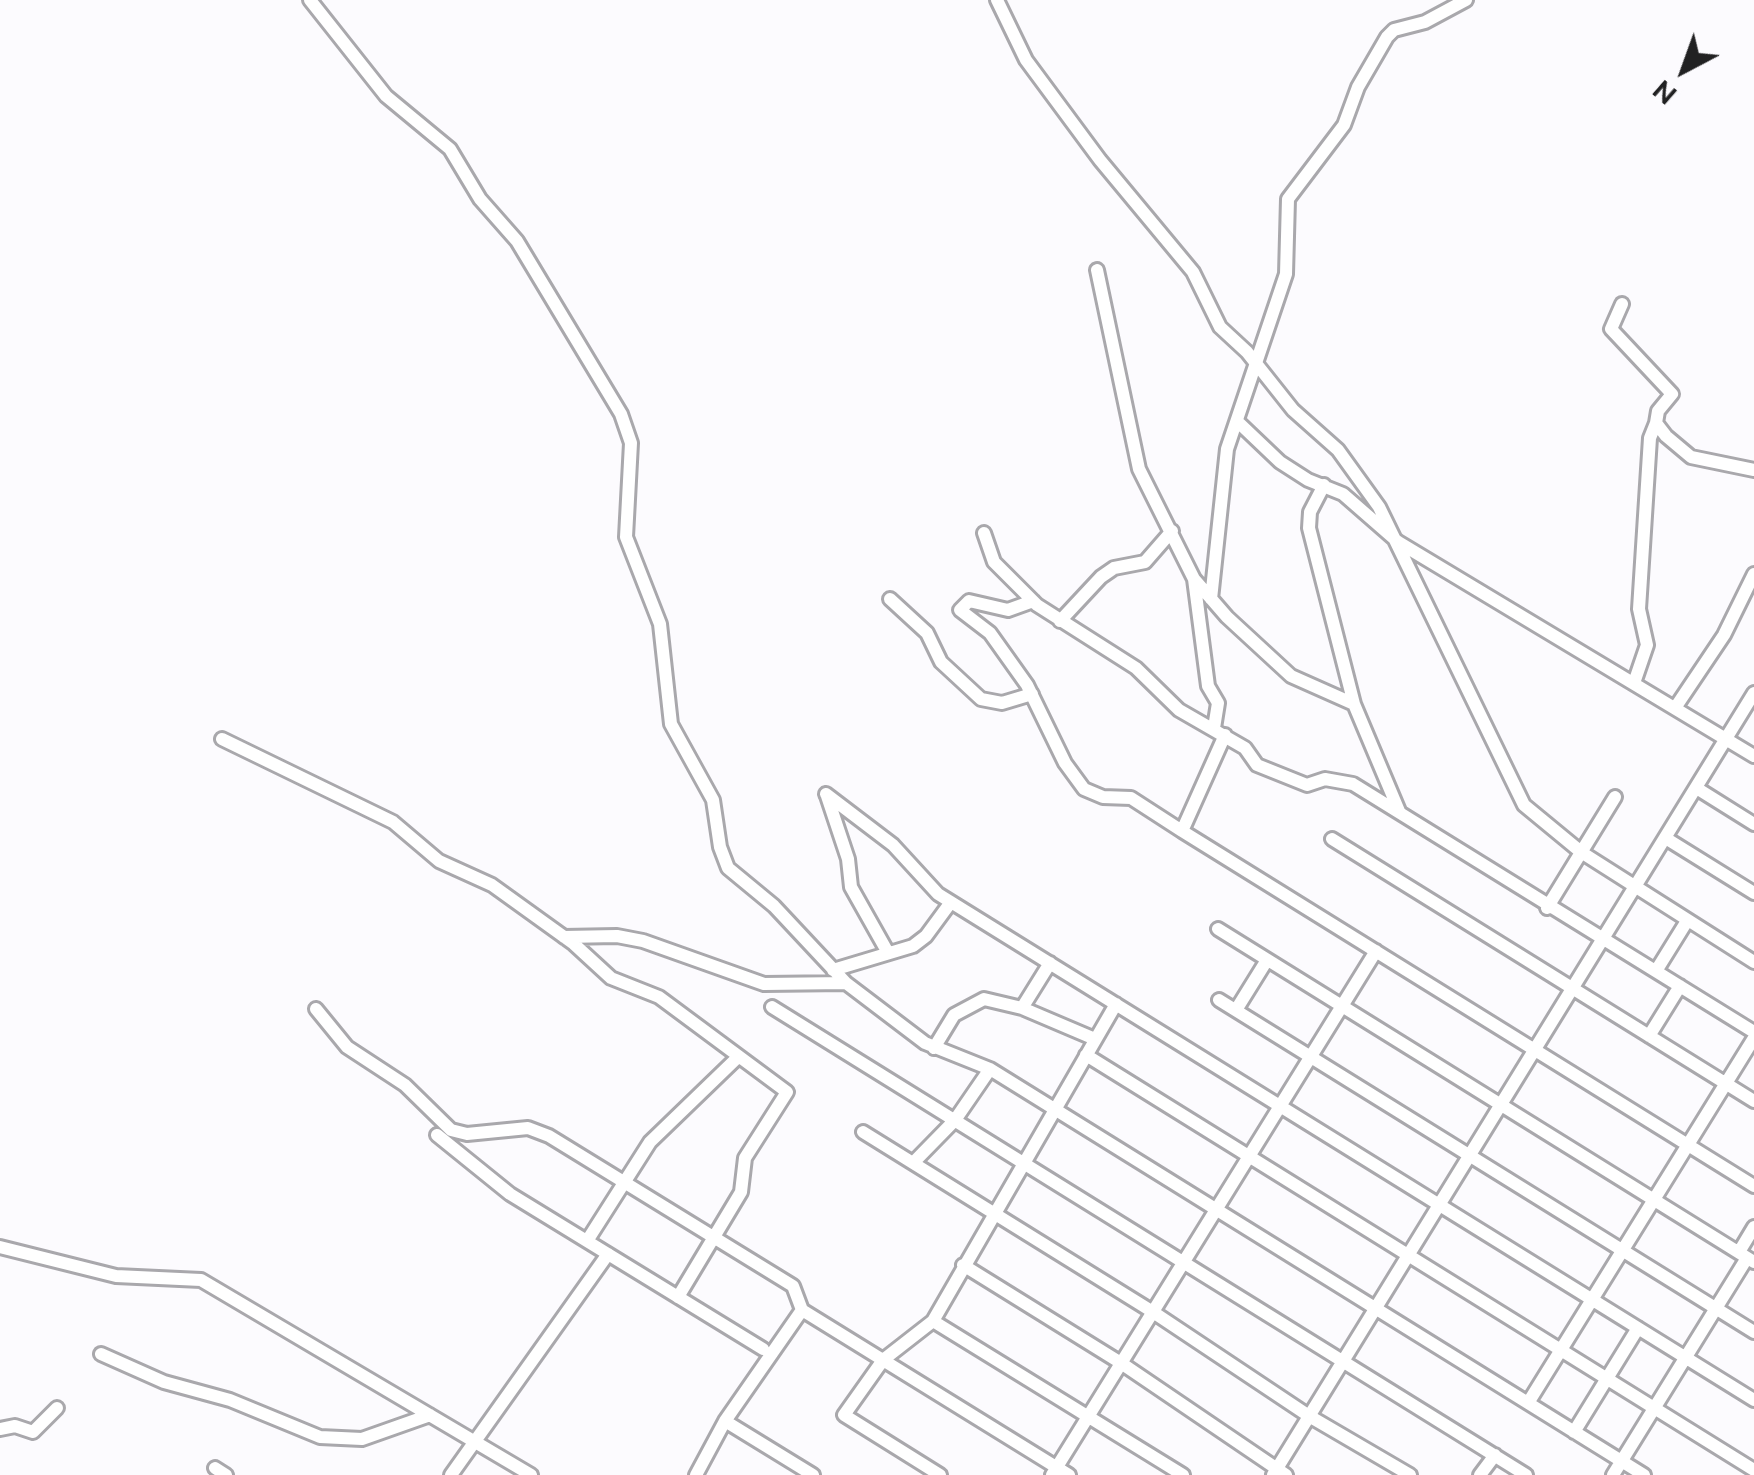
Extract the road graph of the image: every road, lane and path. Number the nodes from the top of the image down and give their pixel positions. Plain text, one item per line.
1 (310, 0) edge
2 (997, 0) edge
3 (1466, 0) edge
4 (1097, 270) dead end
5 (1622, 304) dead end
6 (1257, 364) junction
7 (1238, 422) junction
8 (1656, 422) junction
9 (1754, 470) edge
10 (1324, 485) junction
11 (1172, 531) junction
12 (984, 533) dead end
13 (1398, 542) junction
14 (1754, 574) edge
15 (1194, 580) junction
16 (1211, 598) junction
17 (890, 599) dead end
18 (1032, 601) junction
19 (1060, 621) junction
20 (1634, 684) junction
21 (1754, 693) edge
22 (1032, 694) junction
23 (1354, 704) junction
24 (1676, 708) junction
25 (1219, 731) junction
26 (222, 739) dead end
27 (1728, 740) junction
28 (1754, 756) edge
29 (1698, 790) junction
30 (1615, 798) dead end
31 (1399, 812) junction
32 (1754, 824) edge
33 (1182, 832) junction
34 (1332, 839) dead end
35 (1667, 839) junction
36 (1581, 852) junction
37 (1636, 889) junction
38 (1754, 892) edge
39 (951, 902) junction
40 (1547, 908) junction
41 (1687, 921) junction
42 (1218, 929) dead end
43 (564, 937) junction
44 (1605, 940) junction
45 (888, 951) junction
46 (1376, 952) junction
47 (1268, 960) junction
48 (1754, 962) edge
49 (1050, 963) junction
50 (833, 970) junction
51 (1656, 971) junction
52 (846, 984) junction
53 (1680, 986) junction
54 (1574, 989) junction
55 (1219, 1000) dead end
56 (1116, 1004) junction
57 (1342, 1006) junction
58 (772, 1007) dead end
59 (1022, 1008) junction
60 (316, 1009) dead end
61 (1236, 1010) junction
62 (1754, 1035) edge
63 (1649, 1036) junction
64 (1094, 1039) junction
65 (934, 1048) junction
66 (1536, 1051) junction
67 (1086, 1055) junction
68 (1310, 1057) junction
69 (737, 1058) junction
70 (990, 1069) junction
71 (1726, 1084) junction
72 (1754, 1101) edge
73 (1280, 1106) junction
74 (1502, 1106) junction
75 (1054, 1108) junction
76 (955, 1120) junction
77 (863, 1132) dead end
78 (437, 1136) dead end
79 (1688, 1145) junction
80 (1249, 1156) junction
81 (1471, 1156) junction
82 (912, 1162) junction
83 (1024, 1163) junction
84 (622, 1183) junction
85 (1754, 1186) edge
86 (1654, 1200) junction
87 (1441, 1206) junction
88 (1216, 1209) junction
89 (996, 1214) junction
90 (1754, 1228) edge
91 (713, 1238) junction
92 (587, 1241) junction
93 (0, 1247) edge
94 (1623, 1250) junction
95 (608, 1254) junction
96 (1410, 1256) junction
97 (1747, 1257) edge
98 (1184, 1262) junction
99 (963, 1265) junction
100 (678, 1297) junction
101 (1592, 1300) junction
102 (1716, 1308) junction
103 (1377, 1309) junction
104 (802, 1310) junction
105 (1153, 1312) junction
106 (933, 1320) junction
107 (1638, 1328) junction
108 (1754, 1332) edge
109 (763, 1349) dead end
110 (1561, 1350) junction
111 (101, 1354) dead end
112 (1686, 1358) junction
113 (883, 1360) junction
114 (1344, 1362) junction
115 (1121, 1363) junction
116 (1608, 1378) junction
117 (1754, 1400) edge
118 (1528, 1403) junction
119 (57, 1408) dead end
120 (1654, 1408) junction
121 (430, 1414) junction
122 (1088, 1416) junction
123 (1309, 1416) junction
124 (726, 1421) junction
125 (0, 1429) edge
126 (1574, 1432) junction
127 (473, 1438) junction
128 (1495, 1455) junction
129 (1622, 1461) junction
130 (1754, 1470) edge
131 (1059, 1472) edge
132 (1278, 1473) edge
133 (1406, 1474) edge
134 (451, 1475) edge
135 (531, 1475) edge
136 (696, 1475) edge
137 (813, 1475) edge
138 (940, 1475) edge
139 (1183, 1475) edge
140 (1480, 1475) edge
141 (1526, 1475) edge
142 (1613, 1475) edge
143 (1644, 1475) edge

1 - 50 street
2 - 6 street
3 - 6 street
4 - 11 street
5 - 8 street
6 - 7 street
6 - 13 street
7 - 10 street
7 - 16 street
8 - 9 street
8 - 20 street
10 - 13 street
10 - 23 street
11 - 15 street
11 - 19 street
12 - 18 street
13 - 20 street
13 - 36 street
14 - 24 street
15 - 16 street
15 - 25 street
16 - 23 street
17 - 22 street
18 - 19 street
18 - 22 street
19 - 25 street
20 - 24 street
21 - 27 street
22 - 33 street
23 - 31 street
24 - 27 street
25 - 31 street
25 - 33 street
26 - 43 street
27 - 28 street
27 - 29 street
29 - 32 street
29 - 35 street
30 - 36 street
31 - 40 street
33 - 46 street
34 - 54 street
35 - 37 street
35 - 38 street
36 - 37 street
36 - 40 street
37 - 41 street
37 - 44 street
39 - 45 street
39 - 45 street
39 - 49 street
40 - 44 street
41 - 48 street
41 - 51 street
42 - 47 street
43 - 52 street
43 - 69 street
44 - 51 street
44 - 54 street
45 - 50 street
46 - 57 street
46 - 66 street
47 - 57 street
47 - 61 street
49 - 56 street
49 - 59 street
50 - 52 street
51 - 53 street
52 - 65 street
53 - 62 street
53 - 63 street
54 - 63 street
54 - 66 street
55 - 61 street
56 - 64 street
56 - 73 street
57 - 68 street
57 - 74 street
58 - 76 street
59 - 64 street
59 - 65 street
60 - 84 street
61 - 68 street
62 - 71 street
63 - 71 street
64 - 67 street
65 - 70 street
66 - 74 street
66 - 79 street
67 - 75 street
67 - 80 street
68 - 73 street
68 - 81 street
69 - 84 street
69 - 91 street
70 - 75 street
70 - 76 street
71 - 72 street
71 - 79 street
73 - 80 street
73 - 87 street
74 - 81 street
74 - 86 street
75 - 83 street
75 - 88 street
76 - 82 street
76 - 83 street
77 - 82 street
78 - 92 street
79 - 85 street
79 - 86 street
80 - 88 street
80 - 96 street
81 - 87 street
81 - 94 street
82 - 89 street
83 - 89 street
83 - 98 street
84 - 91 street
84 - 92 street
86 - 94 street
86 - 97 street
87 - 96 street
87 - 101 street
88 - 98 street
88 - 103 street
89 - 99 street
89 - 105 street
90 - 97 street
91 - 100 street
91 - 104 street
92 - 95 street
93 - 121 street
94 - 101 street
94 - 102 street
95 - 100 street
95 - 127 street
96 - 103 street
96 - 110 street
97 - 102 street
98 - 105 street
98 - 114 street
99 - 106 street
99 - 115 street
100 - 109 street
101 - 107 street
101 - 110 street
102 - 108 street
102 - 112 street
103 - 114 street
103 - 118 street
104 - 113 street
104 - 124 street
105 - 115 street
105 - 123 street
106 - 113 street
106 - 122 street
107 - 112 street
107 - 116 street
110 - 116 street
110 - 118 street
111 - 121 street
112 - 117 street
112 - 120 street
113 - 131 street
113 - 138 street
114 - 123 street
114 - 128 street
115 - 122 street
115 - 132 street
116 - 120 street
116 - 126 street
118 - 126 street
119 - 125 street
120 - 129 street
120 - 130 street
121 - 127 street
122 - 131 street
122 - 139 street
123 - 132 street
123 - 133 street
124 - 136 street
124 - 137 street
126 - 129 street
127 - 134 street
127 - 135 street
128 - 140 street
128 - 141 street
129 - 142 street
129 - 143 street

